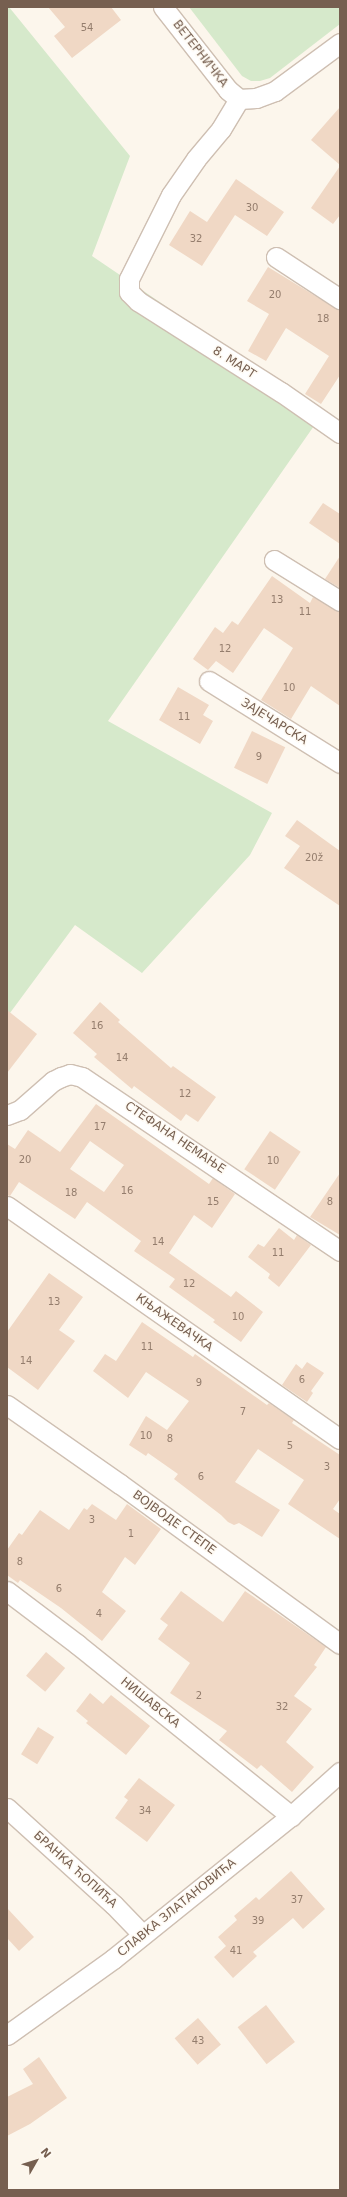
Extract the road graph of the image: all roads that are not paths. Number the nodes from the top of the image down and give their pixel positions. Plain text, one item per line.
1 (163, 7) edge
2 (340, 43) edge
3 (239, 99) junction
4 (276, 257) dead end
5 (340, 299) edge
6 (340, 433) edge
7 (274, 560) dead end
8 (340, 602) edge
9 (209, 681) dead end
10 (340, 763) edge
11 (7, 1115) edge
12 (7, 1206) edge
13 (340, 1251) edge
14 (7, 1405) edge
15 (340, 1439) edge
16 (7, 1591) edge
17 (340, 1644) edge
18 (340, 1772) edge
19 (7, 1808) edge
20 (291, 1816) junction
21 (142, 1934) junction
22 (9, 2031) edge

1 - 3 street, ВЕТЕРНИЧКА
2 - 3 street
3 - 6 street, 8. МАРТ
4 - 5 street
7 - 8 street
9 - 10 street, ЗАЈЕЧАРСКА
11 - 13 street, СТЕФАНА НЕМАЊЕ
12 - 15 street, КЊАЖЕВАЧКА
14 - 17 street, ВОЈВОДЕ СТЕПЕ
16 - 20 street, НИШАВСКА
18 - 20 street, СЛАВКА ЗЛАТАНОВИЋА
19 - 21 street, БРАНКА ЋОПИЋА
20 - 21 street, СЛАВКА ЗЛАТАНОВИЋА
21 - 22 street, СЛАВКА ЗЛАТАНОВИЋА

